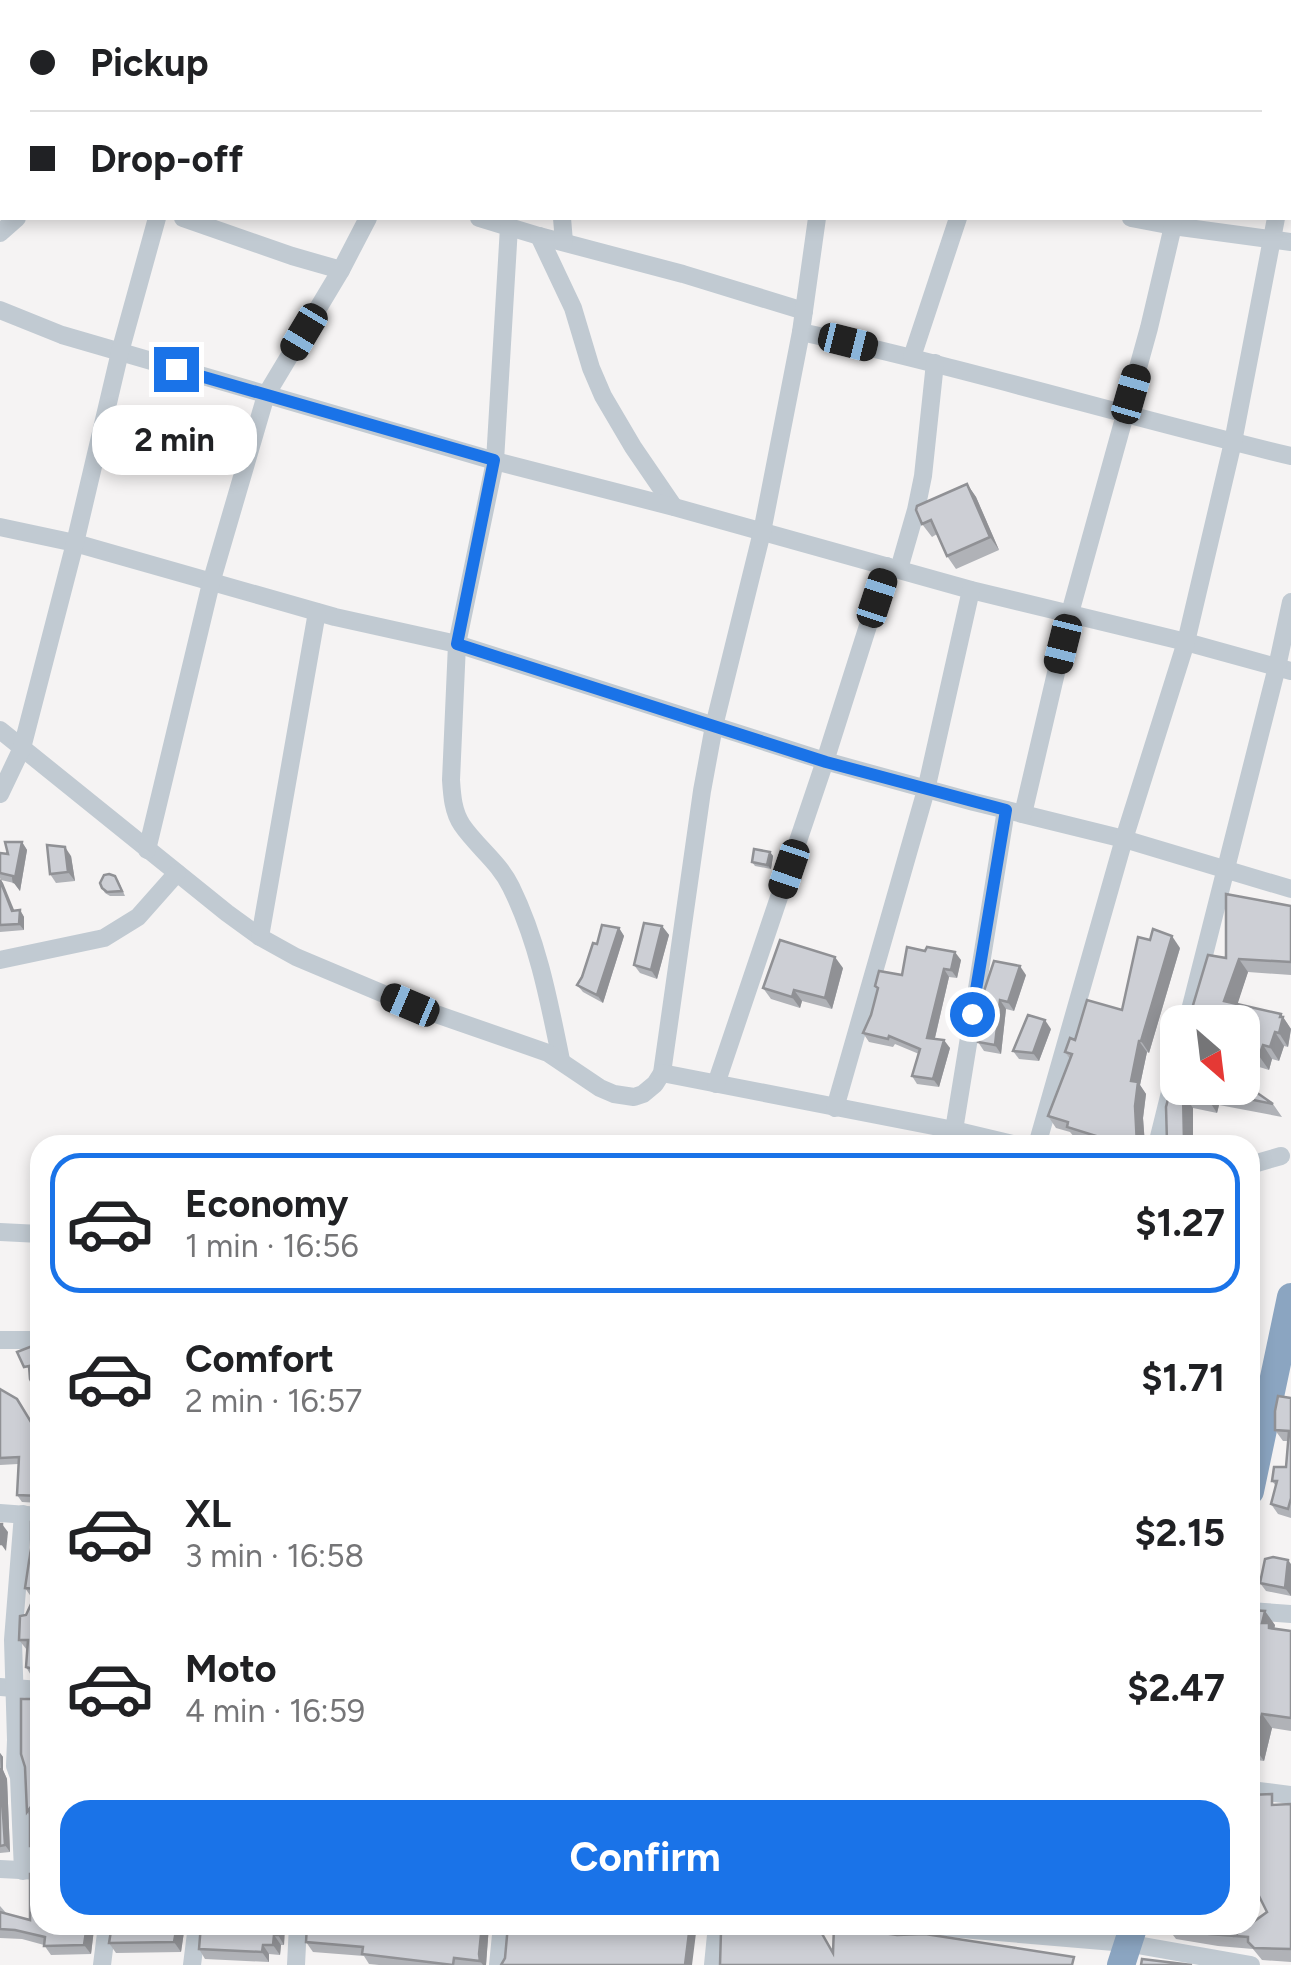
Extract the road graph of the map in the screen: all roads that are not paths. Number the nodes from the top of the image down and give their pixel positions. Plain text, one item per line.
1 (156, 220) edge
2 (188, 220) edge
3 (367, 220) edge
4 (485, 220) edge
5 (562, 220) edge
6 (817, 220) edge
7 (957, 220) edge
8 (1154, 220) edge
9 (1276, 220) edge
10 (1173, 226) junction
11 (509, 228) junction
12 (539, 236) junction
13 (1271, 239) junction
14 (564, 242) junction
15 (1291, 242) edge
16 (341, 270) junction
17 (0, 310) edge
18 (804, 311) junction
19 (801, 332) junction
20 (120, 352) junction
21 (912, 357) junction
22 (936, 363) junction
23 (266, 395) junction
24 (1125, 414) junction
25 (1233, 442) junction
26 (1291, 456) edge
27 (494, 460) junction
28 (674, 507) junction
29 (0, 527) edge
30 (762, 532) junction
31 (74, 544) junction
32 (893, 568) junction
33 (210, 583) junction
34 (971, 590) junction
35 (1291, 602) edge
36 (317, 612) junction
37 (1070, 613) junction
38 (1186, 642) junction
39 (457, 644) junction
40 (1284, 669) edge
41 (714, 726) junction
42 (0, 730) edge
43 (22, 748) junction
44 (826, 762) junction
45 (926, 790) junction
46 (0, 794) edge
47 (1015, 812) junction
48 (1124, 840) junction
49 (147, 850) junction
50 (1225, 868) junction
51 (176, 873) junction
52 (1291, 889) edge
53 (260, 937) junction
54 (0, 960) edge
55 (1191, 1005) edge
56 (561, 1060) junction
57 (662, 1073) junction
58 (716, 1084) junction
59 (1166, 1105) edge
60 (835, 1108) junction
61 (954, 1130) junction
62 (975, 1135) edge
63 (1040, 1135) edge
64 (1159, 1135) edge
65 (1281, 1156) dead end
66 (1260, 1162) edge
67 (0, 1232) edge
68 (30, 1234) edge
69 (1291, 1297) edge
70 (0, 1340) edge
71 (30, 1340) edge
72 (1260, 1420) edge
73 (0, 1513) edge
74 (30, 1515) edge
75 (30, 1528) edge
76 (1260, 1612) edge
77 (1291, 1614) edge
78 (7, 1687) edge
79 (1260, 1791) edge
80 (1291, 1795) edge
81 (30, 1856) edge
82 (0, 1869) edge
83 (30, 1871) edge
84 (106, 1935) edge
85 (195, 1935) edge
86 (298, 1935) edge
87 (501, 1935) edge
88 (716, 1935) edge
89 (1020, 1935) edge
90 (1127, 1945) edge
91 (102, 1965) edge
92 (192, 1965) edge
93 (296, 1965) edge
94 (498, 1965) edge
95 (713, 1965) edge
96 (1250, 1965) edge

1 - 20 street
2 - 16 street
3 - 16 street
4 - 11 street
5 - 14 street
6 - 18 street
7 - 21 street
8 - 10 street
9 - 13 street
10 - 13 street
10 - 24 street
11 - 12 street
11 - 27 street
12 - 14 street
12 - 28 street
13 - 15 street
13 - 25 street
14 - 18 street
16 - 23 street
17 - 20 street
18 - 19 street
19 - 21 street
19 - 30 street
20 - 23 street
20 - 31 street
21 - 22 street
22 - 24 street
22 - 32 street
23 - 27 street
23 - 33 street
24 - 25 street
24 - 37 street
25 - 26 street
25 - 38 street
27 - 28 street
27 - 39 street
28 - 30 street
29 - 31 street
30 - 32 street
30 - 41 street
31 - 33 street
31 - 43 street
32 - 34 street
32 - 44 street
33 - 36 street
33 - 49 street
34 - 37 street
34 - 45 street
35 - 40 street
36 - 39 street
36 - 53 street
37 - 38 street
37 - 47 street
38 - 40 street
38 - 48 street
39 - 41 street
39 - 56 street
40 - 50 street
41 - 44 street
41 - 57 street
42 - 43 street
43 - 46 street
43 - 49 street
44 - 45 street
44 - 58 street
45 - 47 street
45 - 60 street
47 - 48 street
47 - 61 street
48 - 50 street
48 - 63 street
49 - 51 street
50 - 52 street
50 - 55 street
51 - 53 street
51 - 54 street
53 - 56 street
56 - 57 street
57 - 58 street
58 - 60 street
59 - 64 street
60 - 61 street
61 - 62 street
65 - 66 street
67 - 68 street
69 - 72 highway
70 - 71 street
73 - 74 street
75 - 78 street
76 - 77 street
78 - 81 street
79 - 80 street
82 - 83 street
84 - 91 street
85 - 92 street
86 - 93 street
87 - 94 street
88 - 95 street
89 - 90 street
90 - 96 street

